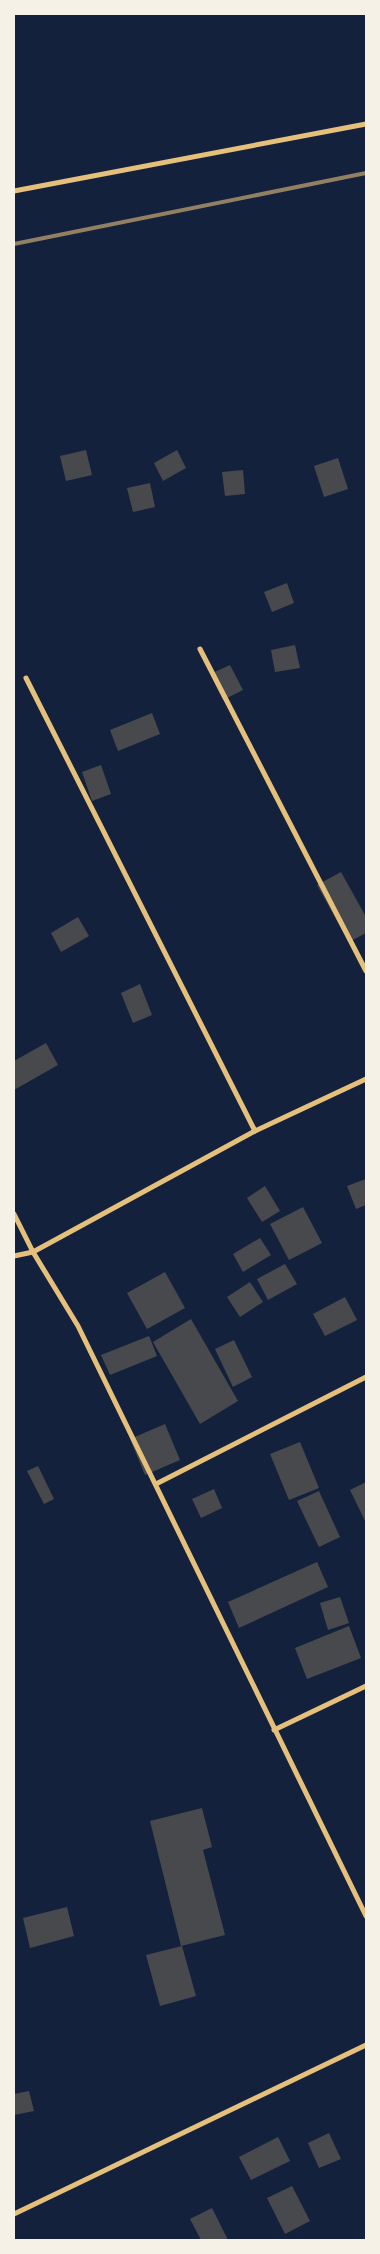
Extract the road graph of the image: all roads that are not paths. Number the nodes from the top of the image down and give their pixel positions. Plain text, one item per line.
1 (366, 124) edge
2 (14, 191) edge
3 (200, 649) dead end
4 (26, 678) dead end
5 (366, 971) edge
6 (366, 1079) edge
7 (255, 1131) junction
8 (14, 1214) edge
9 (33, 1252) junction
10 (14, 1256) edge
11 (366, 1378) edge
12 (156, 1484) junction
13 (366, 1686) edge
14 (274, 1730) junction
15 (366, 1916) edge
16 (366, 2045) edge
17 (14, 2214) edge

1 - 2 street
3 - 5 street
4 - 7 street
6 - 7 street
7 - 9 street
8 - 9 street
9 - 10 street
9 - 12 street
11 - 12 street
12 - 14 street
13 - 14 street
14 - 15 street
16 - 17 street

